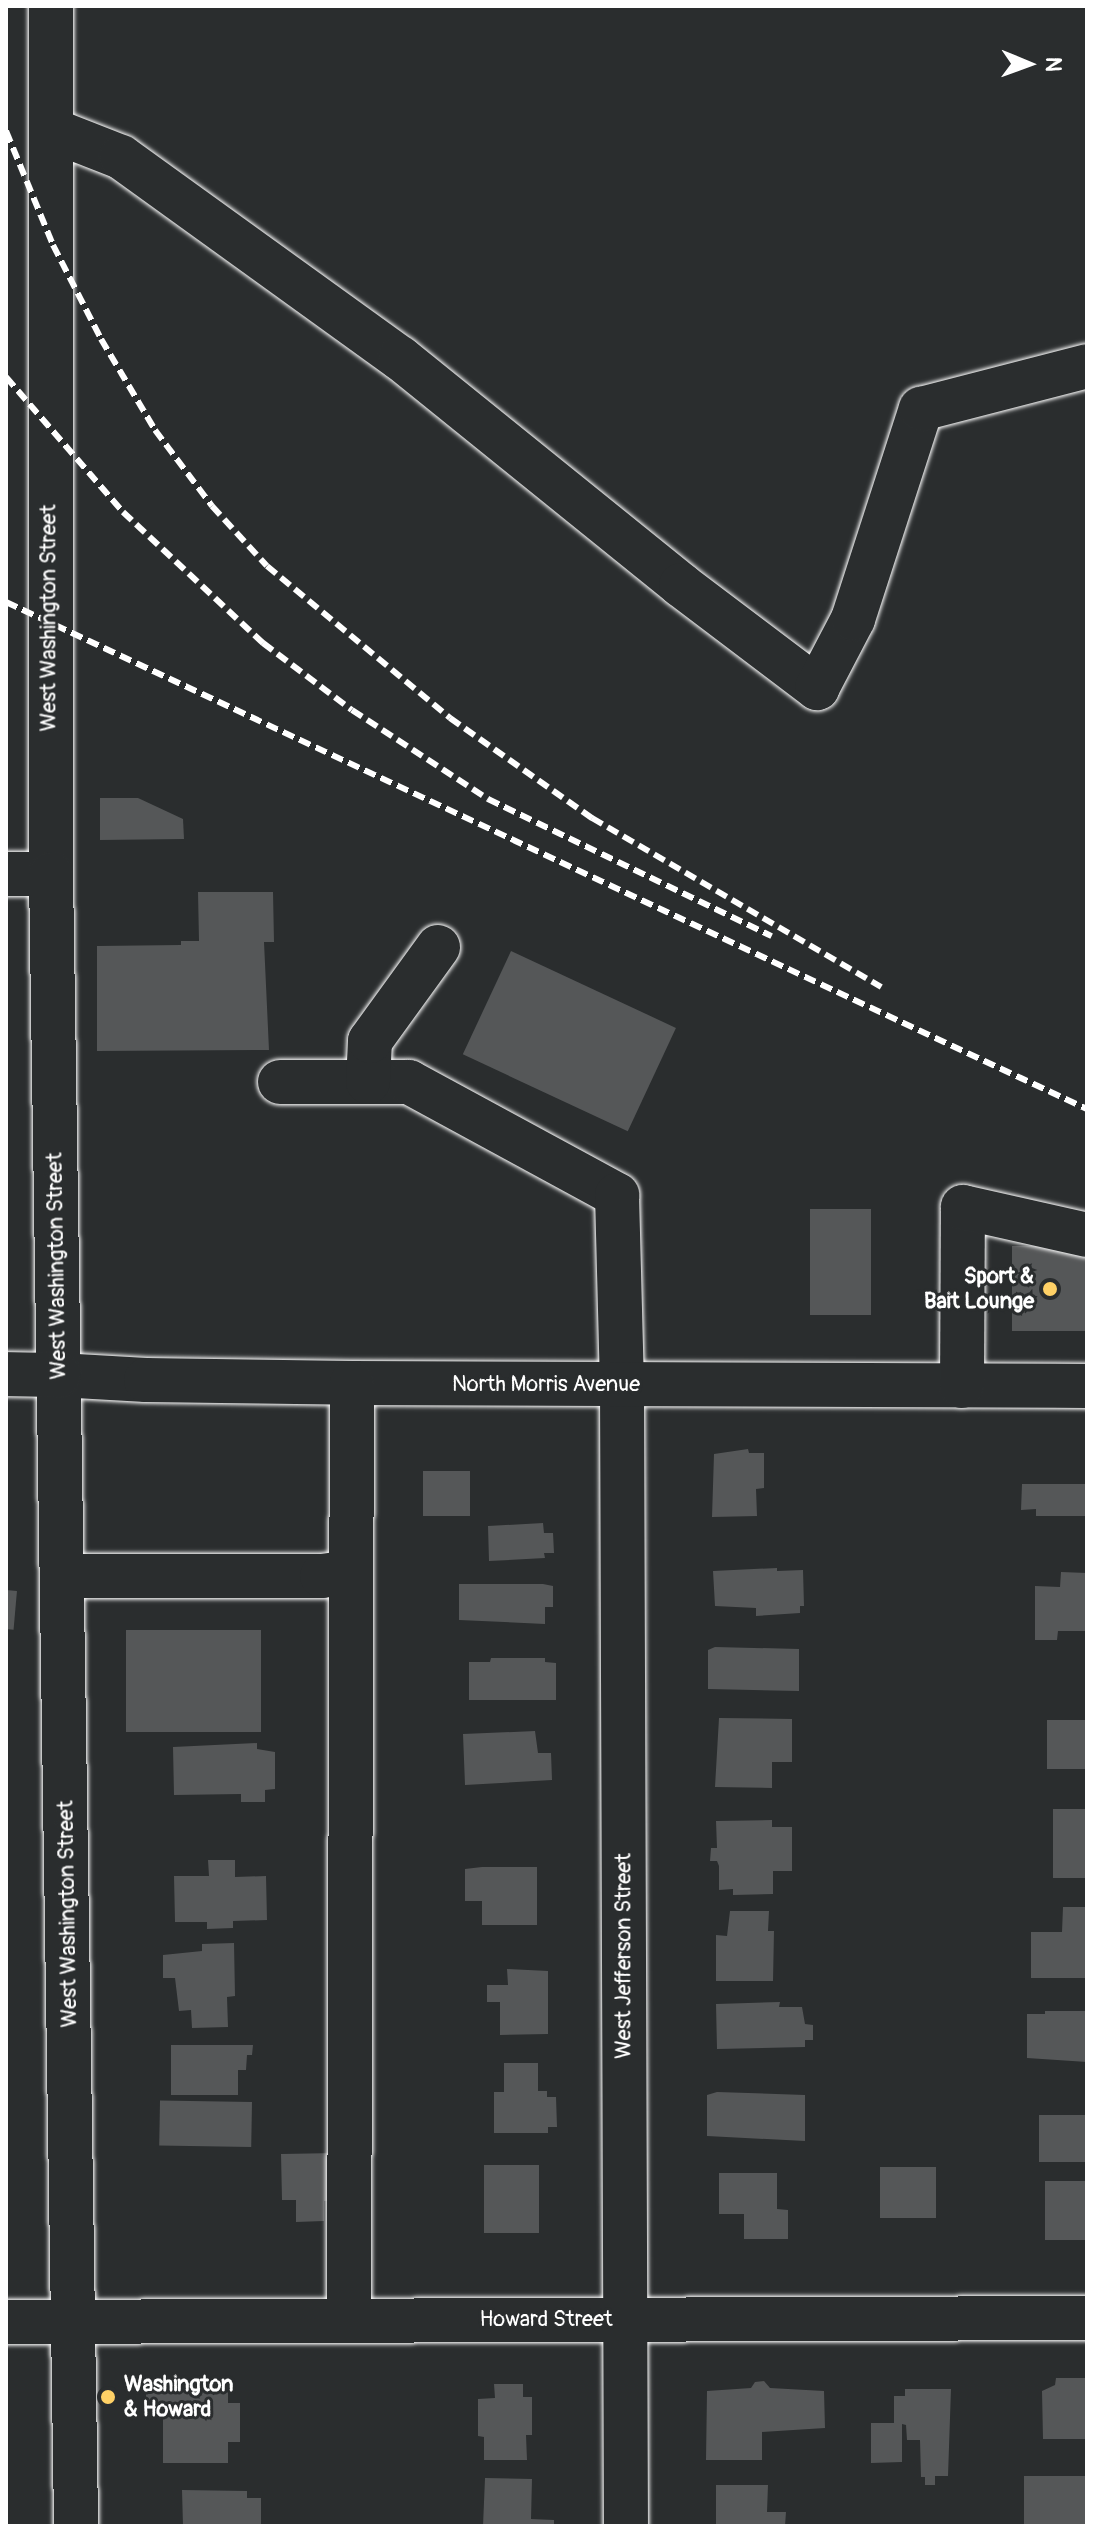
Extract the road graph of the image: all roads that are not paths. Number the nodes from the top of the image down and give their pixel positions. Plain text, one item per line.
1 (51, 6) edge
2 (52, 130) junction
3 (1087, 366) edge
4 (6, 874) edge
5 (51, 874) junction
6 (438, 947) dead end
7 (280, 1082) dead end
8 (368, 1082) junction
9 (1087, 1235) edge
10 (6, 1374) edge
11 (59, 1375) junction
12 (352, 1383) junction
13 (622, 1386) junction
14 (962, 1386) junction
15 (1087, 1386) edge
16 (349, 1572) junction
17 (62, 1576) junction
18 (1087, 2318) edge
19 (625, 2319) junction
20 (349, 2320) junction
21 (6, 2322) edge
22 (75, 2322) junction
23 (76, 2526) edge
24 (626, 2526) edge

1 - 2 street, West Washington Street
2 - 3 street
2 - 5 street, West Washington Street
4 - 5 street
5 - 11 street, West Washington Street
6 - 8 street
7 - 8 street
8 - 13 street, West Jefferson Street
9 - 14 street
10 - 11 street, North Morris Avenue
11 - 12 street, North Morris Avenue
11 - 17 street, West Washington Street
12 - 13 street, North Morris Avenue
12 - 16 street
13 - 14 street, North Morris Avenue
13 - 19 street, West Jefferson Street
14 - 15 street, North Morris Avenue
16 - 17 street
16 - 20 street
17 - 22 street, West Washington Street
18 - 19 street, Howard Street
19 - 20 street, Howard Street
19 - 24 street, West Jefferson Street
20 - 22 street, Howard Street
21 - 22 street, Howard Street
22 - 23 street, West Washington Street

